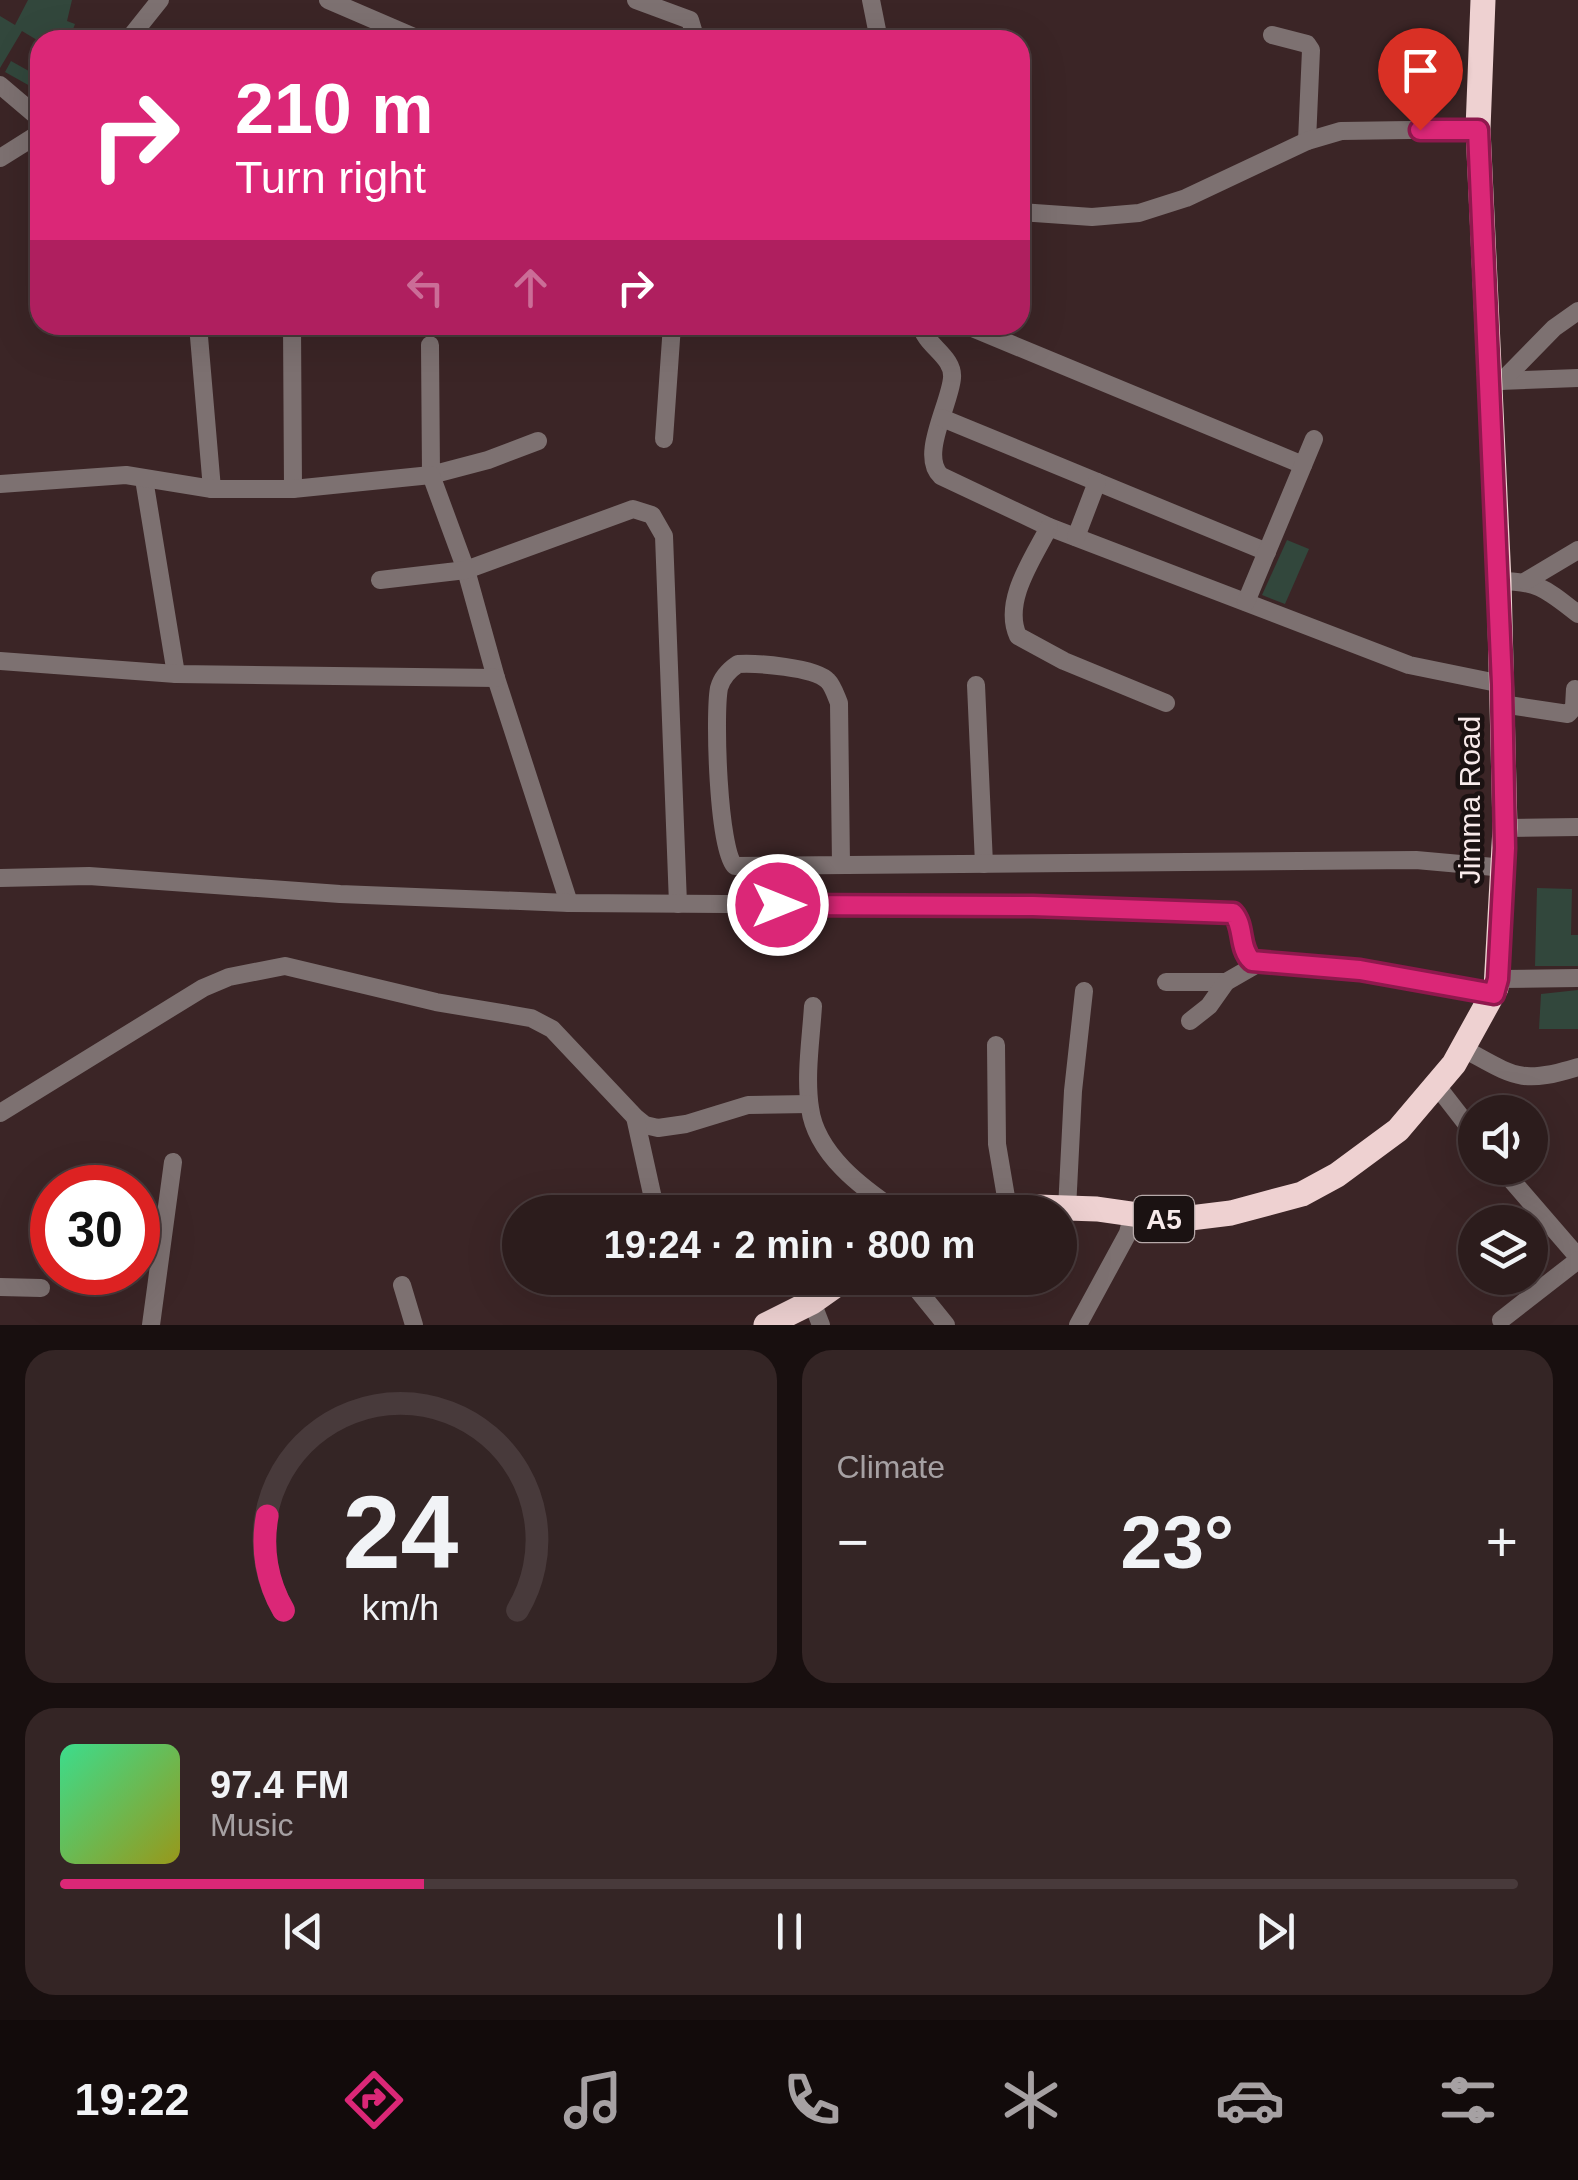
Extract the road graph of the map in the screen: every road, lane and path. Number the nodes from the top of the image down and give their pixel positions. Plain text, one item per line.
1 (160, 0) edge
2 (328, 0) edge
3 (636, 0) edge
4 (871, 0) edge
5 (1483, 0) edge
6 (136, 30) edge
7 (398, 30) edge
8 (693, 30) edge
9 (876, 30) edge
10 (1272, 35) dead end
11 (0, 85) edge
12 (30, 111) edge
13 (1478, 130) junction
14 (30, 139) edge
15 (1307, 140) junction
16 (0, 158) edge
17 (1030, 213) edge
18 (1578, 312) edge
19 (199, 335) edge
20 (292, 335) edge
21 (671, 335) edge
22 (925, 335) edge
23 (989, 335) edge
24 (430, 345) dead end
25 (1578, 378) edge
26 (1495, 381) junction
27 (942, 418) junction
28 (664, 439) dead end
29 (1314, 439) dead end
30 (538, 442) dead end
31 (1303, 465) junction
32 (431, 475) junction
33 (144, 479) junction
34 (1098, 482) junction
35 (0, 484) edge
36 (293, 489) junction
37 (212, 490) junction
38 (1049, 526) junction
39 (1076, 537) junction
40 (1578, 550) edge
41 (1267, 552) junction
42 (466, 570) junction
43 (380, 580) dead end
44 (1526, 581) junction
45 (1499, 582) junction
46 (1246, 602) junction
47 (1578, 614) edge
48 (0, 660) edge
49 (176, 674) junction
50 (496, 678) junction
51 (976, 685) dead end
52 (1574, 689) dead end
53 (1502, 694) junction
54 (1166, 703) dead end
55 (1578, 827) edge
56 (1505, 828) junction
57 (984, 864) junction
58 (841, 865) junction
59 (1504, 868) junction
60 (0, 878) edge
61 (569, 903) junction
62 (678, 904) junction
63 (1259, 962) junction
64 (1578, 978) edge
65 (1166, 982) dead end
66 (1226, 982) junction
67 (1496, 986) junction
68 (1084, 991) dead end
69 (813, 1006) dead end
70 (1190, 1021) dead end
71 (996, 1045) dead end
72 (1464, 1048) junction
73 (1578, 1067) edge
74 (1437, 1086) junction
75 (809, 1104) junction
76 (0, 1113) edge
77 (1458, 1113) edge
78 (634, 1118) junction
79 (173, 1162) dead end
80 (1516, 1185) edge
81 (652, 1195) edge
82 (872, 1195) edge
83 (996, 1195) edge
84 (1067, 1195) edge
85 (1077, 1209) edge
86 (1132, 1216) junction
87 (1578, 1258) edge
88 (402, 1285) dead end
89 (0, 1287) edge
90 (30, 1288) edge
91 (922, 1295) edge
92 (816, 1313) edge
93 (1501, 1320) dead end
94 (150, 1325) edge
95 (414, 1325) edge
96 (766, 1325) edge
97 (946, 1325) edge
98 (1078, 1325) edge

1 - 6 street
2 - 7 street
3 - 8 street
4 - 9 street
5 - 13 highway, Jimma Road / A5
10 - 15 street
11 - 12 street
13 - 15 street
13 - 26 highway, Jimma Road / A5
14 - 16 street
15 - 17 street
18 - 26 street
19 - 37 street
20 - 36 street
21 - 28 street
22 - 27 street
23 - 31 street
24 - 32 street
25 - 26 street
26 - 45 highway, Jimma Road / A5
27 - 34 street
27 - 38 street
29 - 31 street
30 - 32 street
31 - 41 street
32 - 36 street
32 - 42 street
33 - 35 street
33 - 37 street
33 - 49 street
34 - 39 street
34 - 41 street
36 - 37 street
38 - 39 street
38 - 54 street
39 - 46 street
40 - 44 street
41 - 46 street
42 - 43 street
42 - 50 street
42 - 62 street
44 - 45 street
44 - 47 street
45 - 53 highway, Jimma Road / A5
46 - 53 street
48 - 49 street
49 - 50 street
50 - 61 street
51 - 57 street
52 - 53 street
53 - 56 highway, Jimma Road / A5
55 - 56 street
56 - 59 highway, Jimma Road / A5
57 - 58 street
57 - 59 street
58 - 58 street
59 - 67 highway, Jimma Road / A5
60 - 61 street
61 - 62 street
62 - 63 street
63 - 66 street
63 - 67 street
64 - 67 street
65 - 66 street
66 - 70 street
67 - 72 highway, Jimma Road / A5
68 - 84 street
69 - 75 street
71 - 83 street
72 - 73 street
72 - 74 highway, Jimma Road / A5
74 - 77 street
74 - 86 highway, Jimma Road / A5
75 - 78 street
75 - 82 street
76 - 78 street
78 - 81 street
79 - 94 street
80 - 87 street
85 - 86 highway, Jimma Road / A5
86 - 98 street
87 - 93 street
88 - 95 street
89 - 90 street
91 - 97 street
92 - 96 highway

